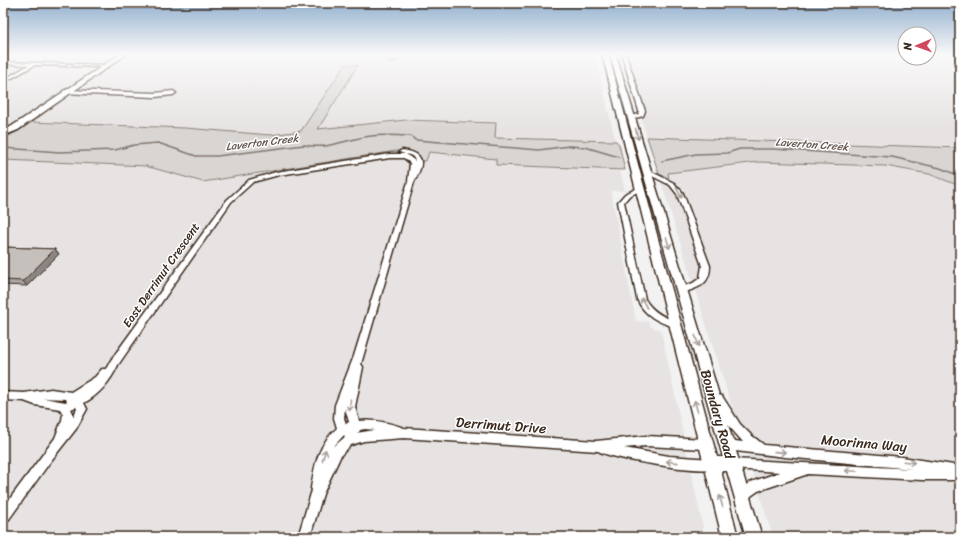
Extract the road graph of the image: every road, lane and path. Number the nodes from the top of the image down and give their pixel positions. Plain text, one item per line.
1 (84, 80) edge
2 (612, 80) edge
3 (621, 80) edge
4 (632, 80) edge
5 (66, 92) junction
6 (173, 93) dead end
7 (621, 117) junction
8 (632, 117) junction
9 (3, 132) edge
10 (648, 172) junction
11 (640, 189) junction
12 (682, 290) junction
13 (688, 310) junction
14 (675, 324) junction
15 (359, 356) junction
16 (710, 384) junction
17 (3, 396) edge
18 (24, 397) junction
19 (76, 399) junction
20 (65, 407) junction
21 (355, 425) junction
22 (343, 430) junction
23 (404, 433) junction
24 (354, 438) junction
25 (706, 444) junction
26 (727, 445) junction
27 (596, 446) junction
28 (54, 448) junction
29 (764, 450) junction
30 (711, 464) junction
31 (732, 464) junction
32 (811, 468) junction
33 (960, 471) edge
34 (960, 475) edge
35 (317, 493) junction
36 (743, 500) junction
37 (3, 518) edge
38 (304, 537) edge
39 (730, 537) edge
40 (754, 537) edge

1 - 5 street
2 - 7 main road, Boundary Road
3 - 8 main road, Boundary Road
4 - 8 street
5 - 6 street
5 - 9 street
7 - 8 main road
7 - 11 main road, Boundary Road
8 -> 10 main road, Boundary Road
10 -> 12 main road, Boundary Road
10 -> 12 street
11 - 14 main road, Boundary Road
14 -> 11 street
12 - 13 main road, Boundary Road
13 - 14 main road
13 -> 16 main road, Boundary Road
25 -> 14 main road, Boundary Road
15 - 19 street, East Derrimut Crescent
15 -> 21 street, East Derrimut Crescent
15 - 22 street, East Derrimut Crescent
16 - 26 main road, Boundary Road
16 - 29 street, Moorinna Way
17 - 18 street
18 - 19 street
18 - 20 street
19 - 20 street, East Derrimut Crescent
19 - 28 street
20 - 28 street
21 - 22 street, Derrimut Drive
21 - 23 street, Derrimut Drive
21 - 24 street, East Derrimut Crescent
22 - 24 street
35 -> 22 street, Derrimut Drive
23 - 24 street, Derrimut Drive
23 - 27 street, Derrimut Drive
24 - 35 street, Derrimut Drive
25 - 26 main road
25 - 27 street, Derrimut Drive
25 - 30 main road, Boundary Road
26 - 29 street, Moorinna Way
26 - 31 main road, Boundary Road
30 -> 27 street, Derrimut Drive
28 - 37 street
29 -> 33 street, Moorinna Way
30 - 31 main road
39 -> 30 main road, Boundary Road
31 - 32 street
31 - 36 main road, Boundary Road
34 -> 32 street
32 - 36 street
35 - 38 street, Derrimut Drive
36 - 40 main road, Boundary Road

